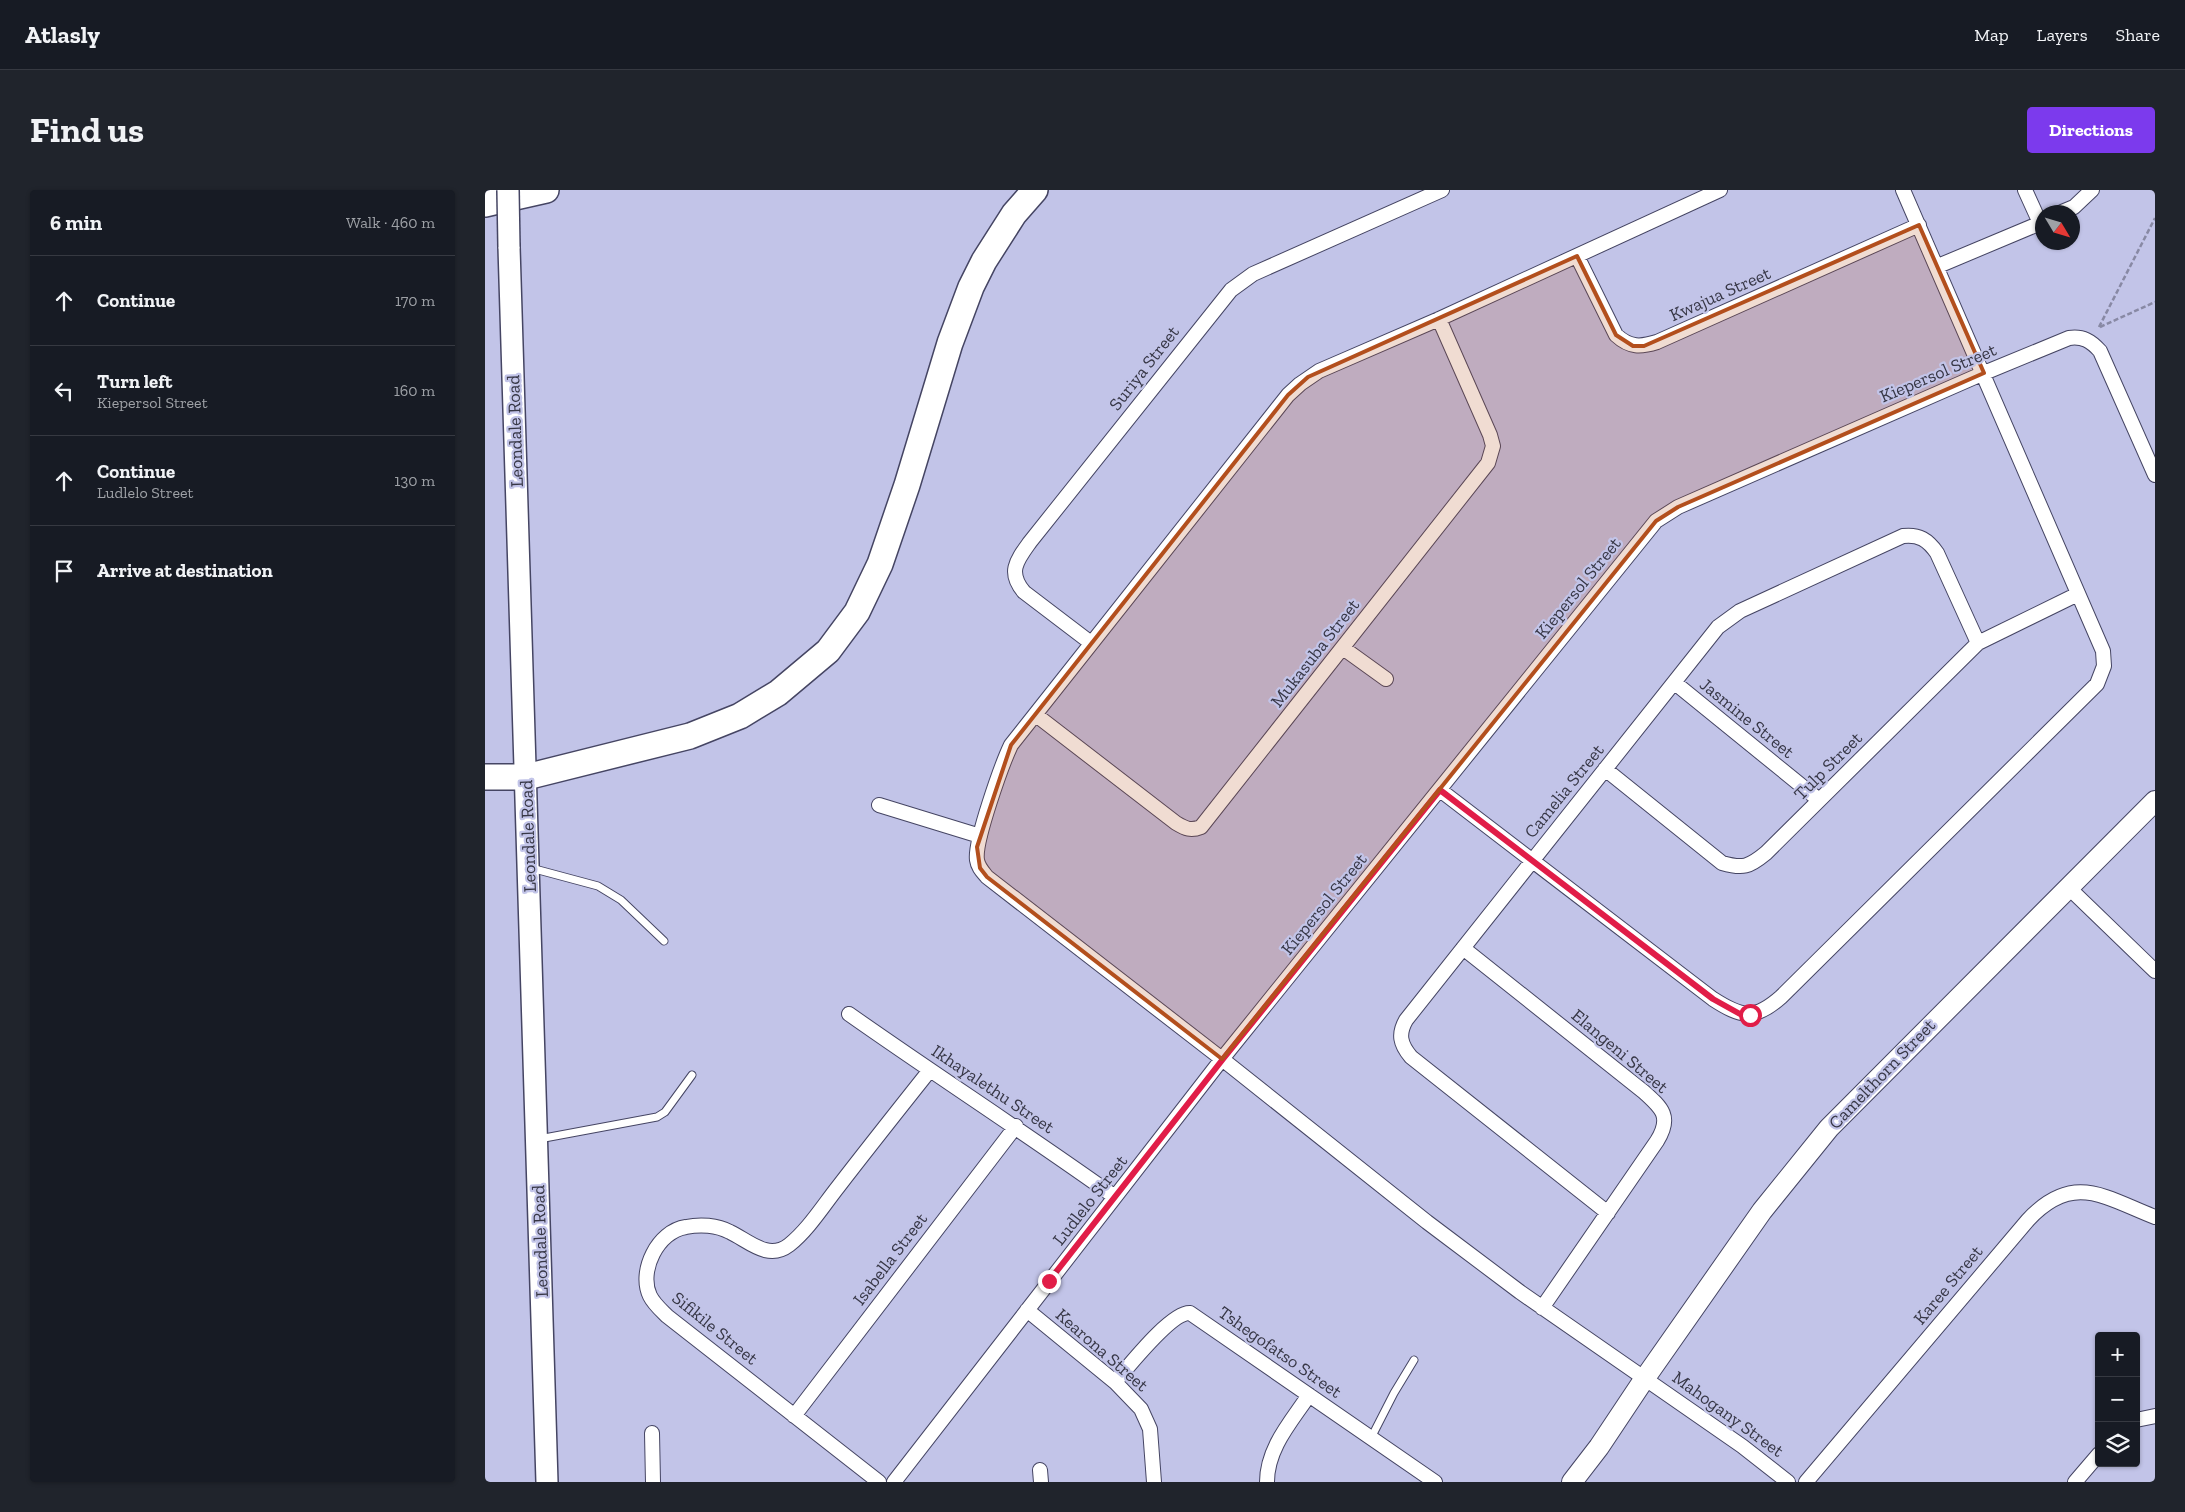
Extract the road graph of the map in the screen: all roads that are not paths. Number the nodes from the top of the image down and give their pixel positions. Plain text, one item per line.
1 (508, 190) edge
2 (546, 190) edge
3 (1035, 190) edge
4 (1442, 190) edge
5 (1720, 190) edge
6 (1903, 190) edge
7 (2025, 190) edge
8 (2092, 190) edge
9 (485, 204) edge
10 (2076, 205) edge
11 (2035, 210) edge
12 (1919, 225) junction
13 (2035, 225) edge
14 (1577, 256) junction
15 (1938, 266) junction
16 (1439, 319) junction
17 (1984, 373) junction
18 (2155, 475) edge
19 (2078, 594) junction
20 (1977, 643) junction
21 (1091, 644) junction
22 (1343, 648) junction
23 (1386, 679) dead end
24 (1675, 683) junction
25 (1036, 715) junction
26 (1605, 769) junction
27 (485, 777) edge
28 (526, 777) junction
29 (1440, 790) junction
30 (1819, 800) junction
31 (2155, 801) edge
32 (879, 805) dead end
33 (980, 836) junction
34 (1532, 861) junction
35 (529, 868) junction
36 (2068, 887) junction
37 (663, 941) dead end
38 (1463, 948) junction
39 (2155, 971) edge
40 (849, 1014) dead end
41 (1223, 1059) junction
42 (930, 1070) junction
43 (692, 1075) dead end
44 (1016, 1126) junction
45 (537, 1139) junction
46 (1115, 1196) junction
47 (1608, 1213) junction
48 (2155, 1217) edge
49 (1542, 1308) junction
50 (1027, 1310) junction
51 (1414, 1360) dead end
52 (1645, 1378) junction
53 (1115, 1382) junction
54 (1309, 1395) junction
55 (794, 1416) junction
56 (2155, 1416) edge
57 (2140, 1419) edge
58 (652, 1433) dead end
59 (1371, 1438) junction
60 (2095, 1459) edge
61 (547, 1482) edge
62 (653, 1482) edge
63 (879, 1482) edge
64 (894, 1482) edge
65 (1154, 1482) edge
66 (1267, 1482) edge
67 (1435, 1482) edge
68 (1572, 1482) edge
69 (1788, 1482) edge
70 (1805, 1482) edge
71 (2075, 1482) edge

1 - 28 main road, Leondale Road, bridge
2 - 9 highway
3 - 28 highway
4 - 21 street, Suriya Street
5 - 14 street, Mahogany Street
6 - 12 street
7 - 11 street
8 - 10 street
12 - 14 street, Kwajua Street
12 - 15 street
13 - 15 street
14 - 16 street, Mahogany Street
15 - 17 street
16 - 21 street, Mahogany Street
16 - 22 street, Mukasuba Street
17 - 18 street, Kiepersol Street
17 - 19 street
17 - 29 street, Kiepersol Street
19 - 20 street, Tulp Street
19 - 34 street
20 - 24 street, Camelia Street
20 - 30 street, Tulp Street
21 - 25 street, Mahogany Street
22 - 23 street
22 - 25 street, Mukasuba Street
24 - 26 street, Camelia Street
24 - 30 street, Jasmine Street
25 - 33 street, Mahogany Street
26 - 30 street, Tulp Street
26 - 34 street, Camelia Street
27 - 28 highway
28 - 35 main road, Leondale Road
29 - 34 street
29 - 41 street, Kiepersol Street
31 - 36 street, Camelthorn Street
32 - 33 street
33 - 41 street, Mahogany Street
34 - 38 street, Camelia Street
35 - 37 lane
35 - 45 main road, Leondale Road
36 - 39 street
36 - 52 street, Camelthorn Street
38 - 47 street, Elangeni Street
38 - 47 street, Camelia Street
40 - 42 street, Ikhayalethu Street
41 - 46 street, Ludlelo Street
41 - 49 street, Mahogany Street
42 - 44 street, Ikhayalethu Street
42 - 55 street, Sifikile Street
43 - 45 lane
44 - 46 street, Ikhayalethu Street
44 - 55 street, Isabella Street
45 - 61 main road, Leondale Road
46 - 50 street, Ludlelo Street
47 - 49 street, Elangeni Street
48 - 70 street, Karee Street
49 - 52 street, Mahogany Street
50 - 53 street, Kearona Street
50 - 64 street, Ludlelo Street
51 - 59 lane
52 - 68 street, Camelthorn Street
52 - 69 street, Mahogany Street
53 - 54 street, Tshegofatso Street
53 - 65 street, Kearona Street
54 - 59 street, Tshegofatso Street
54 - 66 street
55 - 63 street, Sifikile Street
56 - 57 street
58 - 62 street
59 - 67 street, Tshegofatso Street
60 - 71 street

